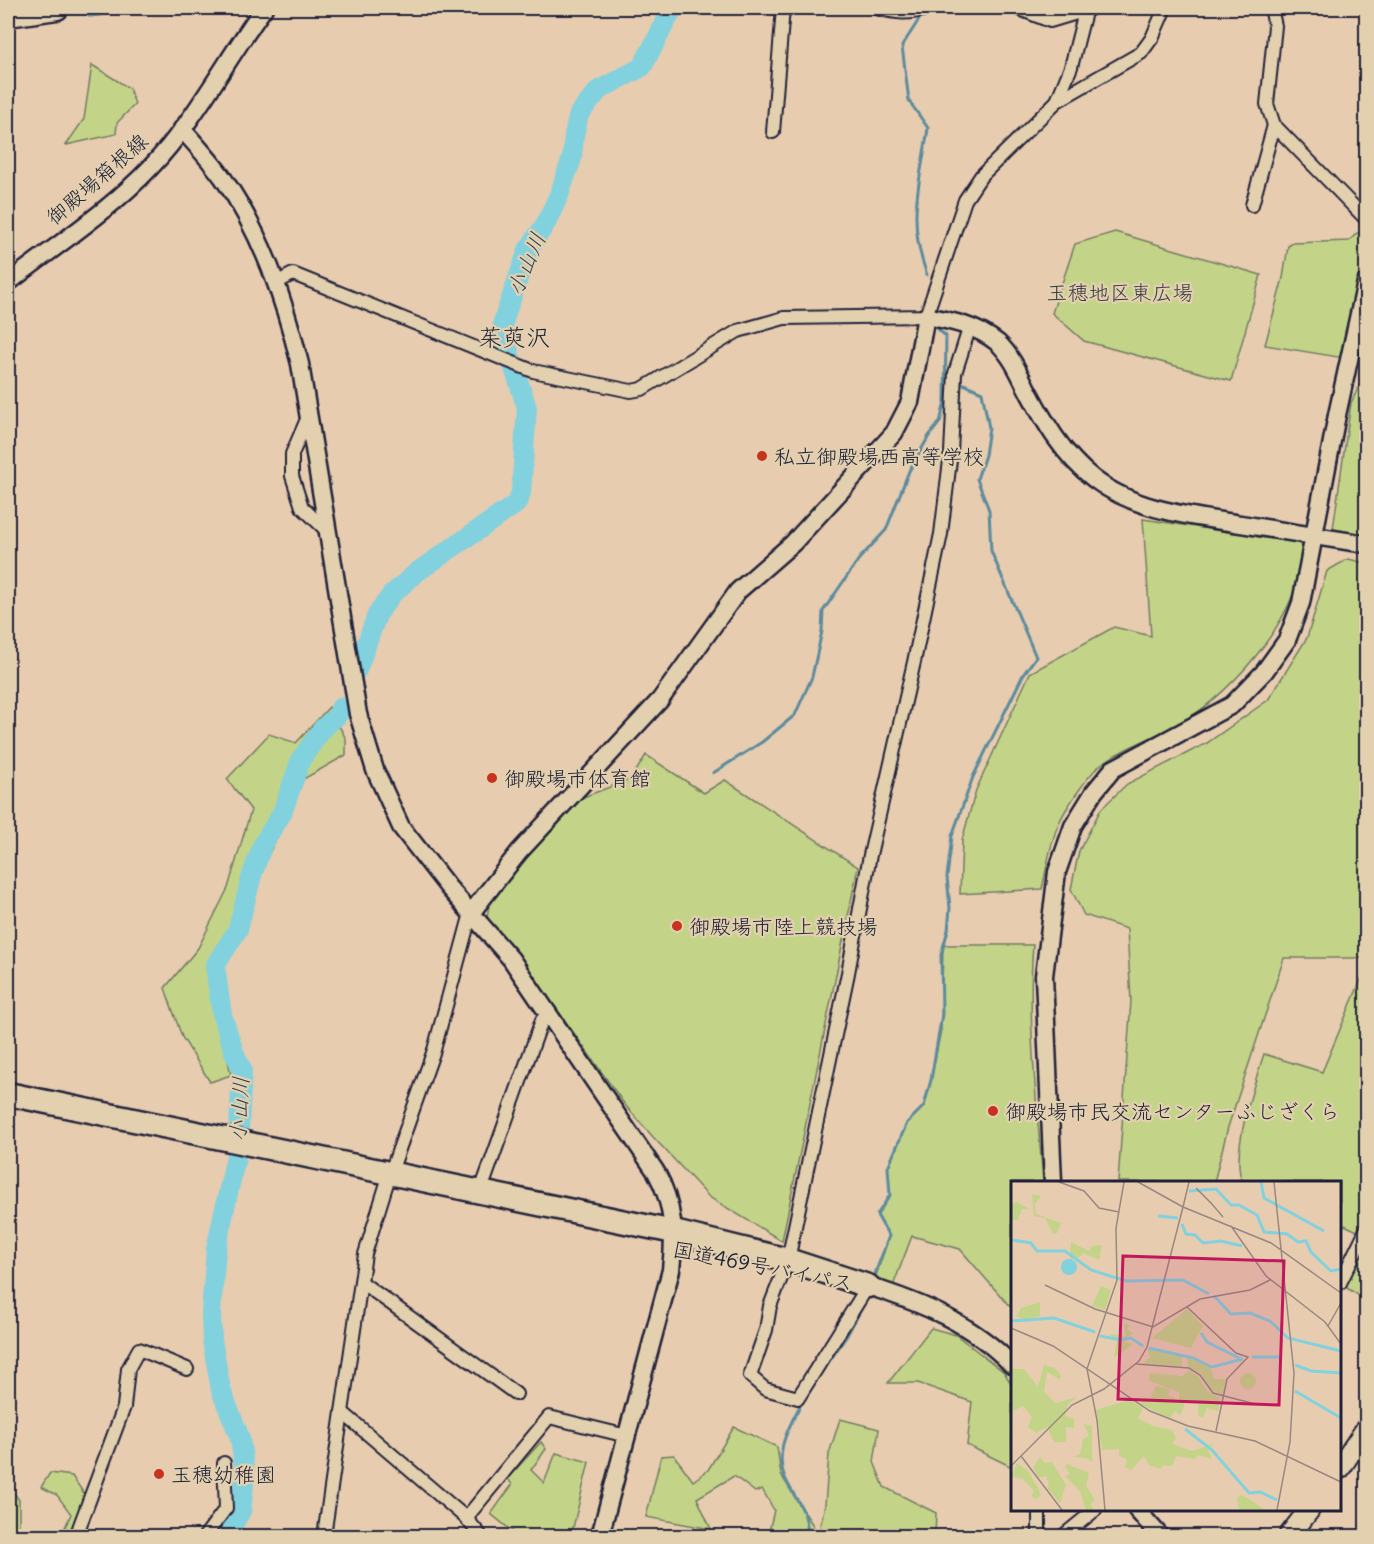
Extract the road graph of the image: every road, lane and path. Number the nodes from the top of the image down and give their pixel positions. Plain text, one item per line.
1 (57, 8) edge
2 (264, 8) edge
3 (783, 8) edge
4 (876, 8) edge
5 (929, 8) edge
6 (1017, 8) edge
7 (1165, 8) edge
8 (1271, 8) edge
9 (1088, 9) edge
10 (8, 15) edge
11 (1057, 101) junction
12 (1274, 125) junction
13 (182, 129) junction
14 (773, 132) dead end
15 (1252, 205) dead end
16 (1366, 219) edge
17 (1366, 282) edge
18 (8, 283) edge
19 (276, 283) junction
20 (926, 316) junction
21 (970, 326) junction
22 (309, 417) junction
23 (326, 530) junction
24 (1314, 536) junction
25 (1366, 544) edge
26 (471, 913) junction
27 (548, 1014) junction
28 (8, 1094) edge
29 (8, 1103) edge
30 (234, 1147) junction
31 (388, 1180) junction
32 (1053, 1181) edge
33 (480, 1193) junction
34 (1366, 1230) edge
35 (674, 1240) junction
36 (785, 1267) junction
37 (1341, 1281) edge
38 (361, 1282) junction
39 (868, 1286) junction
40 (1011, 1364) edge
41 (187, 1369) dead end
42 (516, 1394) dead end
43 (342, 1412) junction
44 (1366, 1429) edge
45 (627, 1436) junction
46 (224, 1463) dead end
47 (1341, 1466) edge
48 (1039, 1511) edge
49 (1093, 1511) edge
50 (1139, 1511) edge
51 (1308, 1511) edge
52 (466, 1518) junction
53 (76, 1536) edge
54 (205, 1536) edge
55 (324, 1536) edge
56 (481, 1536) edge
57 (600, 1536) edge
58 (1039, 1536) edge
59 (1063, 1536) edge
60 (1160, 1536) edge
61 (1289, 1536) edge

1 - 10 highway
2 - 13 street, 御殿場箱根線
3 - 14 street
4 - 5 street
6 - 9 street
7 - 11 street
8 - 12 street
9 - 11 street
11 - 20 street
12 - 15 street
12 - 16 street
13 - 18 street, 御殿場箱根線
13 - 19 street
17 - 24 street
19 - 20 street
19 - 22 street
20 - 21 street
20 - 26 street
21 - 24 street
21 - 36 street
22 - 23 street
22 - 23 street
23 - 26 street
24 - 25 street
24 - 32 street
26 - 27 street
26 - 31 street
27 - 33 street
27 - 35 street
28 - 30 highway, 国道469号バイパス
29 - 30 highway, 国道469号バイパス
30 - 31 highway, 国道469号バイパス
31 - 33 highway, 国道469号バイパス
31 - 35 highway, 国道469号バイパス
31 - 38 street
33 - 35 highway, 国道469号バイパス
34 - 37 street
35 - 36 highway, 国道469号バイパス
35 - 45 street
36 - 39 highway, 国道469号バイパス
36 - 39 street
38 - 42 street
38 - 43 street
39 - 40 street
41 - 53 street
43 - 52 street
43 - 55 street
44 - 47 main road
45 - 52 street
45 - 57 street
46 - 54 street
48 - 58 street
49 - 59 street
50 - 60 street
51 - 61 main road
52 - 56 street

